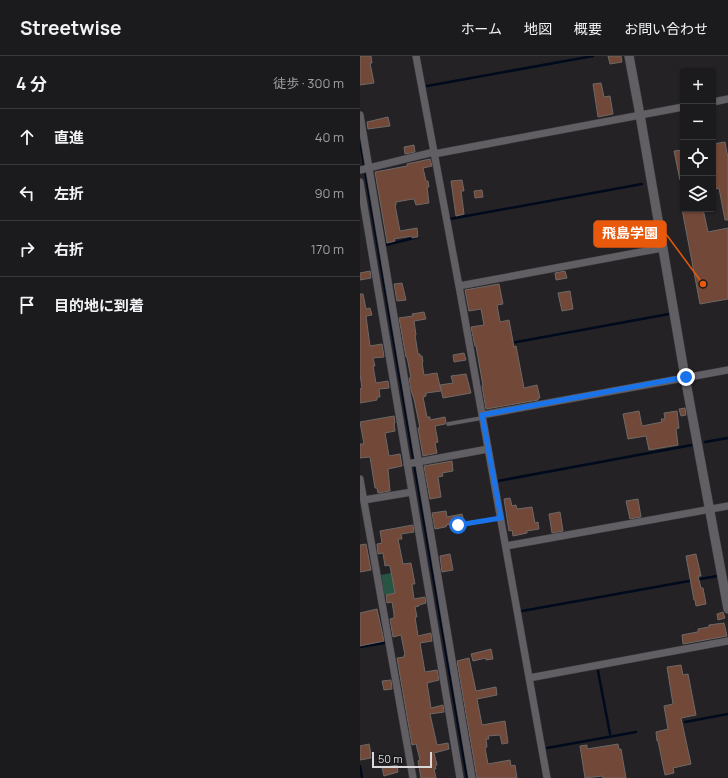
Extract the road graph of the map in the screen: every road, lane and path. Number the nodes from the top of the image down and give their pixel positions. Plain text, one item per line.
1 (416, 56) edge
2 (629, 56) edge
3 (728, 99) edge
4 (716, 101) edge
5 (680, 108) edge
6 (360, 115) edge
7 (640, 115) junction
8 (434, 153) junction
9 (365, 169) edge
10 (360, 182) edge
11 (662, 248) junction
12 (459, 286) junction
13 (728, 370) edge
14 (686, 377) junction
15 (482, 416) junction
16 (448, 424) dead end
17 (488, 449) junction
18 (414, 463) junction
19 (360, 479) edge
20 (412, 492) junction
21 (364, 500) junction
22 (728, 506) edge
23 (710, 510) junction
24 (363, 518) edge
25 (501, 518) junction
26 (458, 525) dead end
27 (506, 546) junction
28 (728, 609) edge
29 (728, 641) edge
30 (529, 678) junction
31 (413, 778) edge
32 (460, 778) edge
33 (472, 778) edge
34 (547, 778) edge

1 - 8 street
2 - 7 street
3 - 4 street
5 - 7 street
6 - 9 street
7 - 8 street
7 - 11 street
8 - 9 street
8 - 12 street
9 - 18 street
10 - 18 street
11 - 12 street
11 - 14 street
12 - 15 street
13 - 14 street
14 - 15 street
14 - 23 street
15 - 16 lane
15 - 17 street
17 - 18 street
17 - 25 street
18 - 20 street
18 - 33 street
19 - 21 street
20 - 21 street
20 - 32 street
21 - 24 street
22 - 23 street
23 - 27 street
23 - 28 street
24 - 31 street
25 - 26 lane
25 - 27 street
27 - 30 street
29 - 30 street
30 - 34 street

